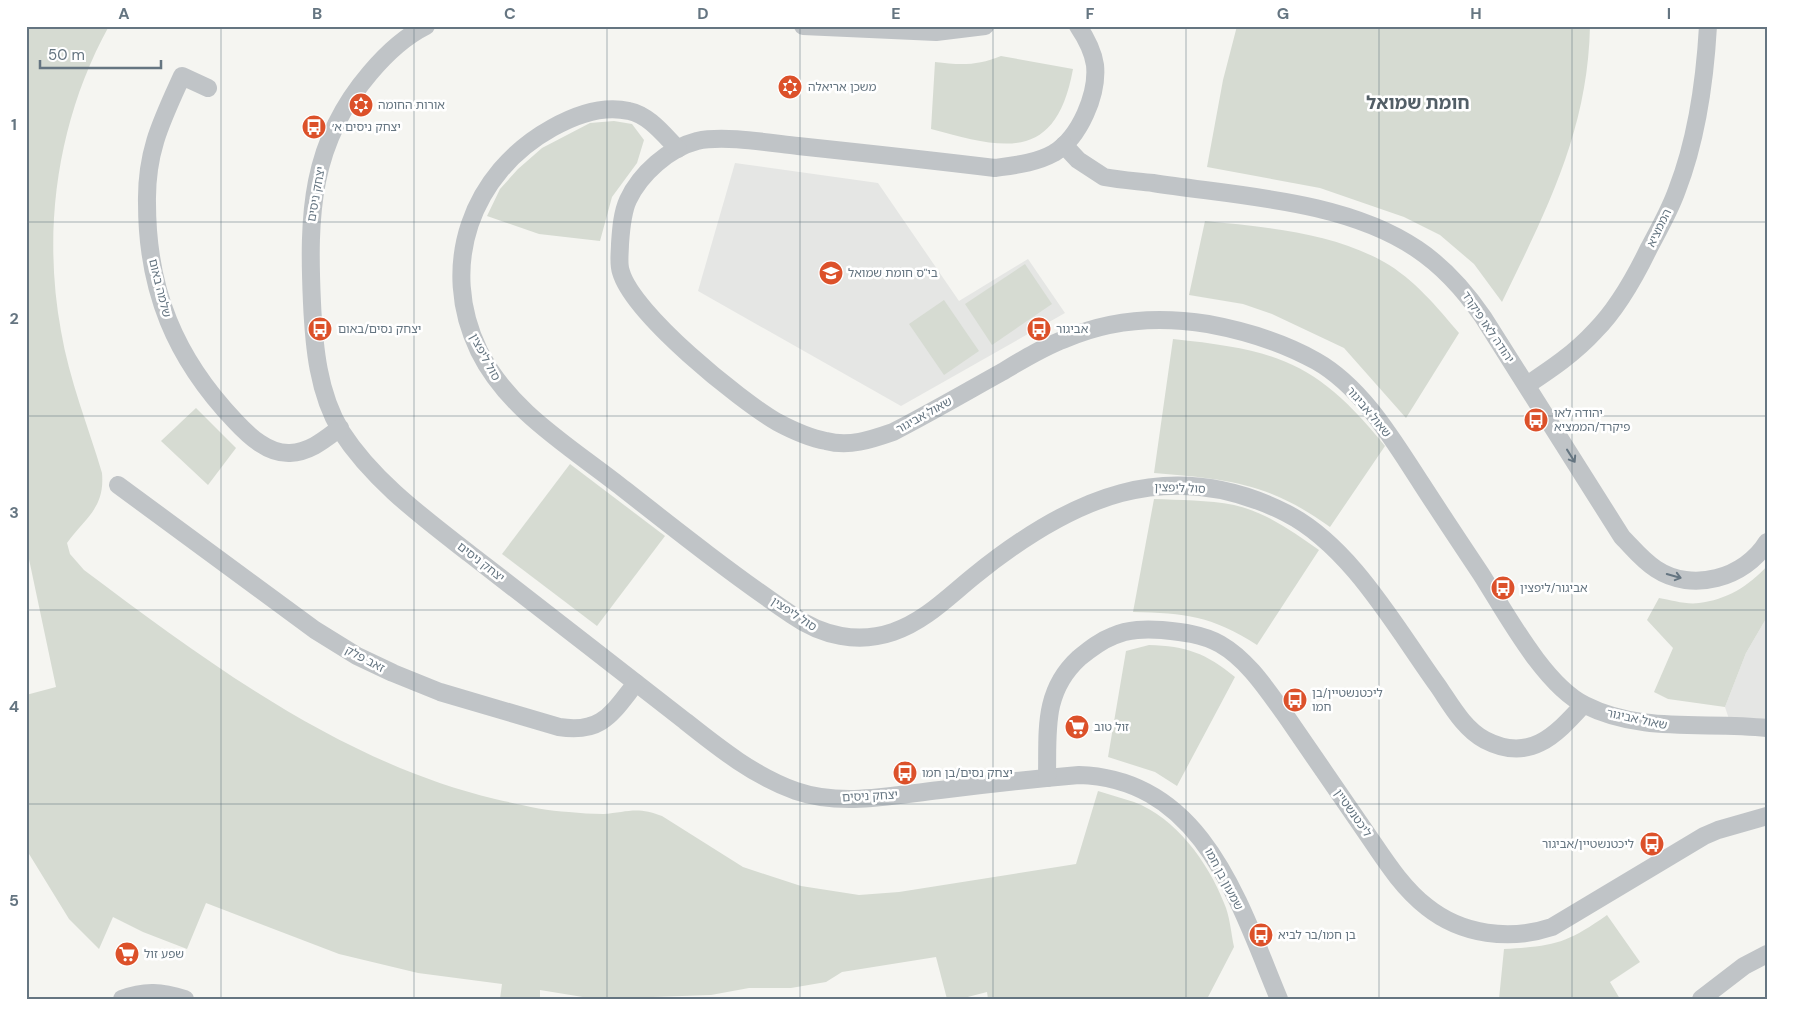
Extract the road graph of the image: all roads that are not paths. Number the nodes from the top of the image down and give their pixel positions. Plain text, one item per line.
1 (426, 26) edge
2 (803, 26) edge
3 (985, 26) edge
4 (1078, 26) edge
5 (1708, 26) edge
6 (208, 88) dead end
7 (1064, 145) junction
8 (678, 149) junction
9 (1527, 385) junction
10 (340, 428) junction
11 (118, 485) dead end
12 (1764, 546) edge
13 (636, 683) junction
14 (1584, 705) junction
15 (1767, 728) edge
16 (1047, 778) junction
17 (1767, 816) edge
18 (1767, 954) edge
19 (122, 999) edge
20 (185, 999) edge
21 (1279, 999) edge
22 (1701, 999) edge

1 - 10 street, יצחק ניסים
2 - 3 street
4 - 7 street, שאול אביגור
5 - 9 street, הממציא
6 - 10 street, שלמה באום
7 - 8 street, שאול אביגור
7 - 9 street, יהודה לאו פיקרד
8 - 14 street, שאול אביגור
8 - 14 street, סול ליפצין
9 -> 12 street, יהודה לאו פיקרד
10 - 13 street, יצחק ניסים
11 - 13 street, זאב פלק
13 - 16 street, יצחק ניסים
14 - 15 street, שאול אביגור
16 - 17 street, ליכטנשטיין
16 - 21 street, שמעון בן חמו
18 - 22 street
19 - 20 street

